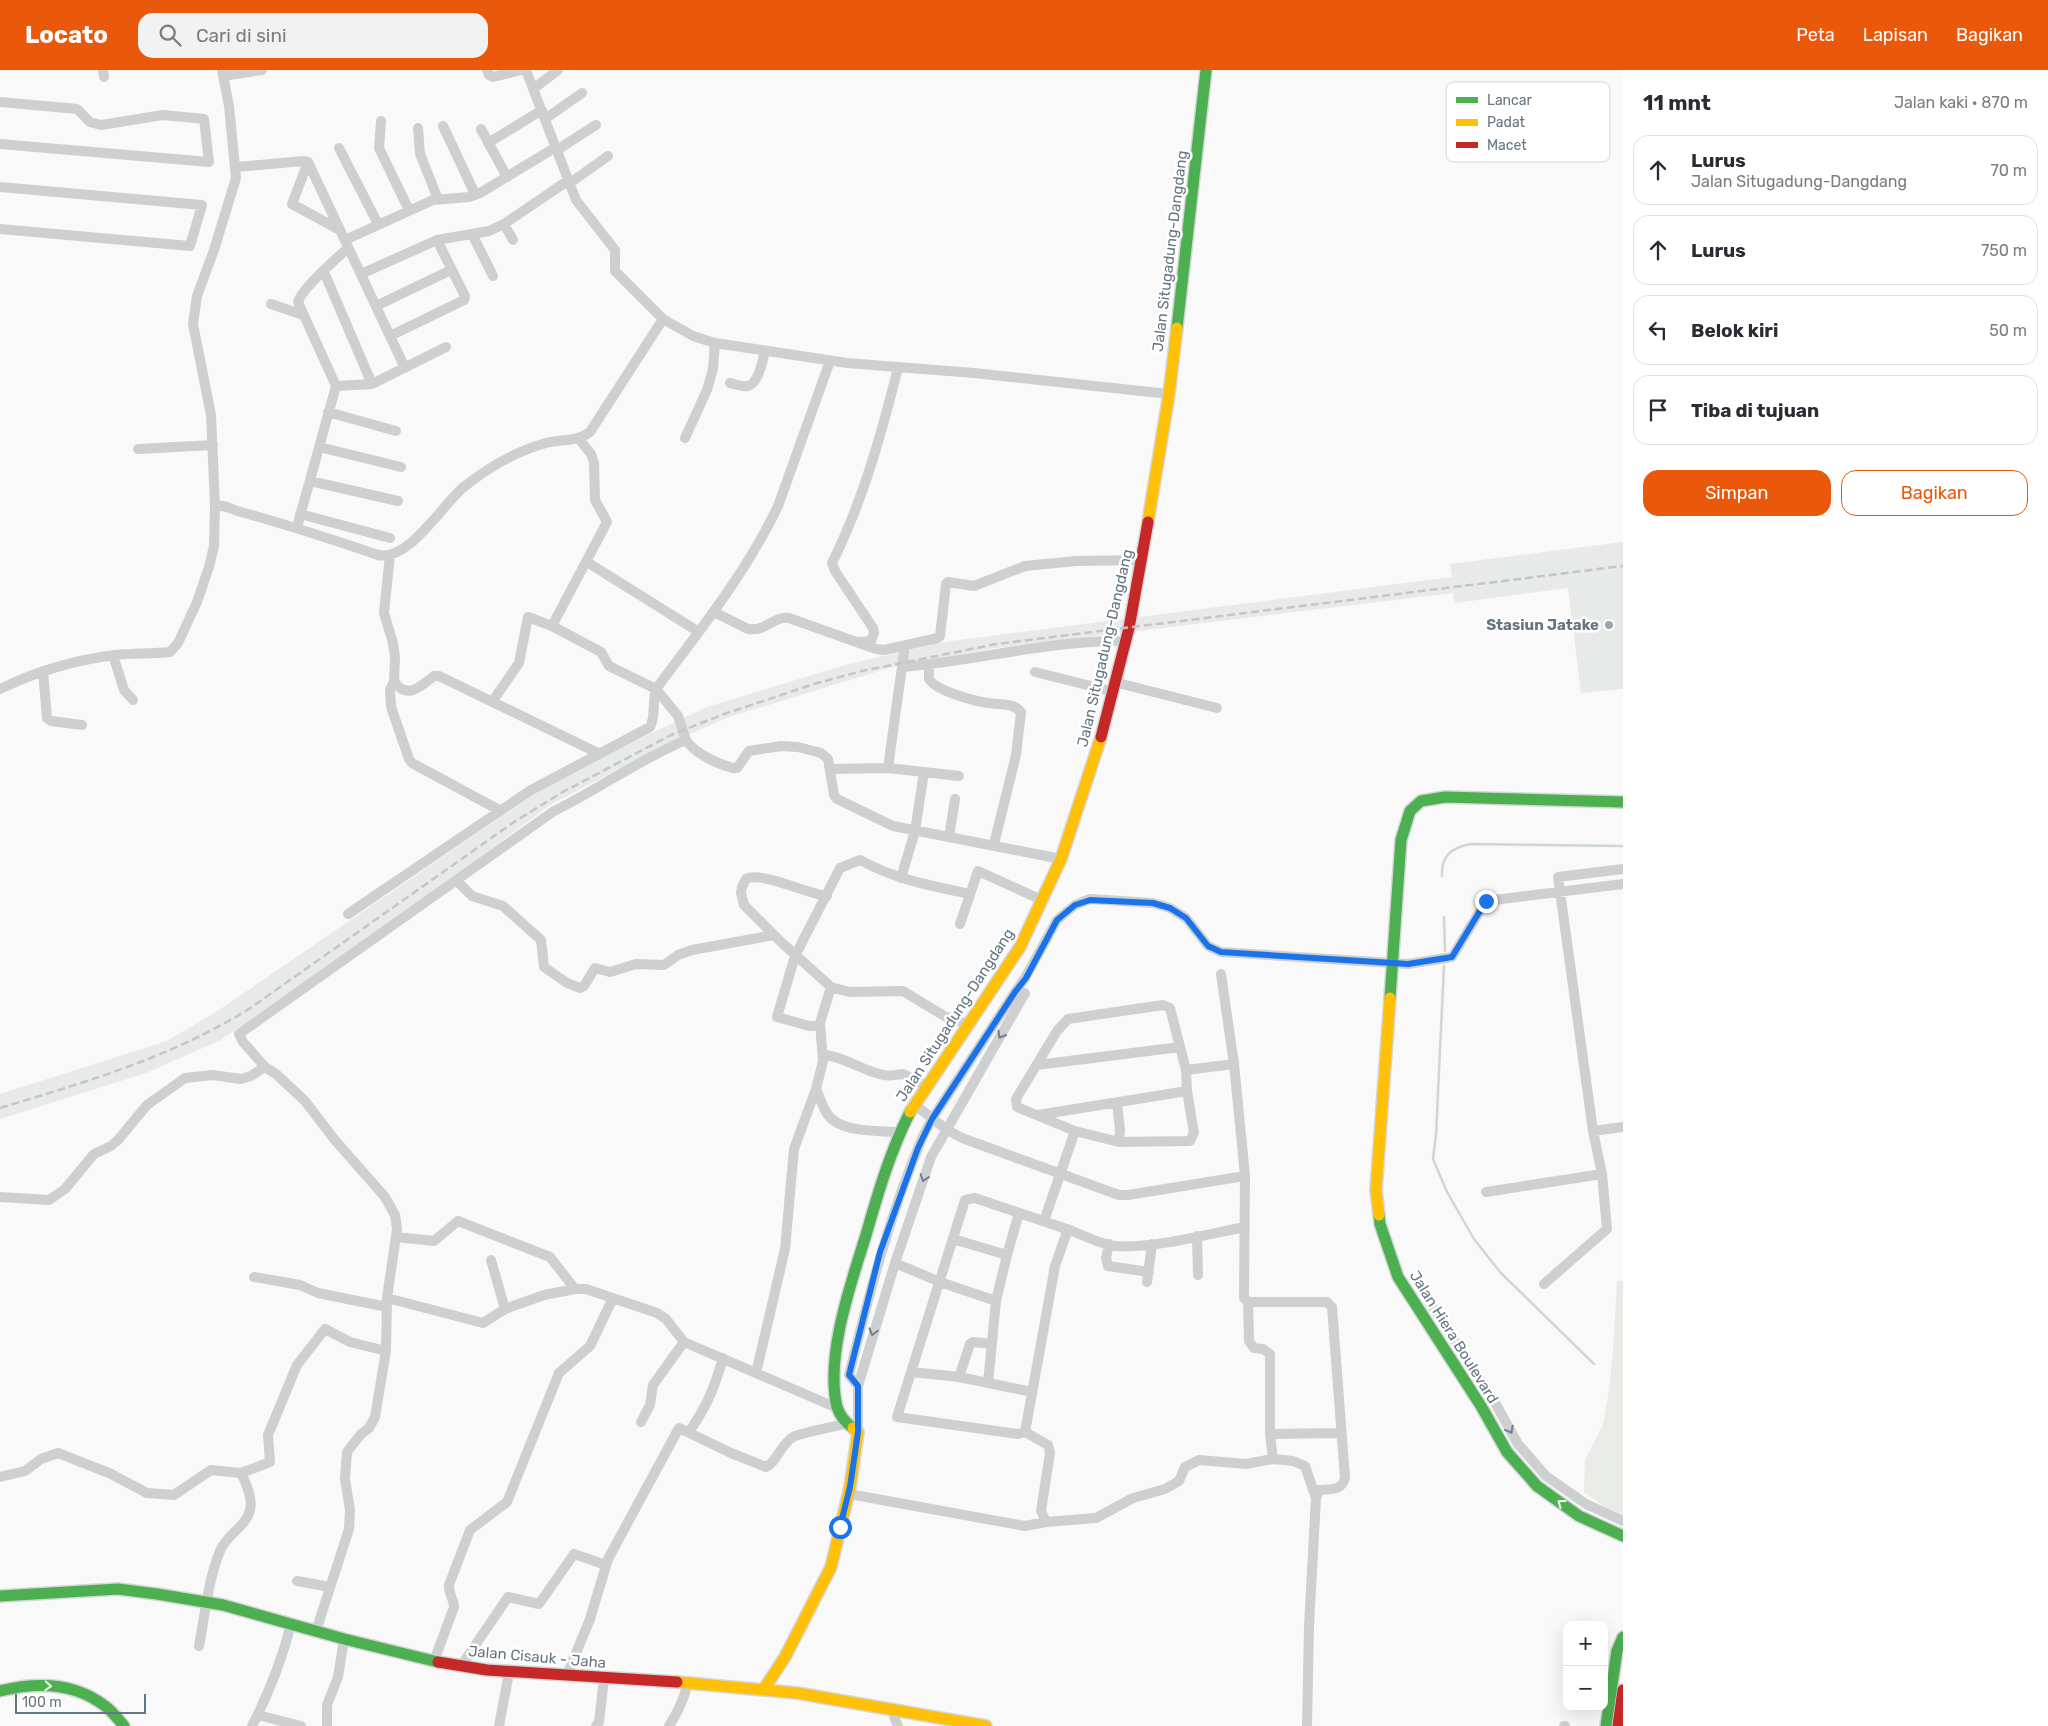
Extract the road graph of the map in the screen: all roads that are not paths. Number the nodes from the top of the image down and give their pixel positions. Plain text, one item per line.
1 (262, 70) edge
2 (487, 70) edge
3 (522, 70) edge
4 (558, 70) edge
5 (1206, 70) edge
6 (222, 73) edge
7 (533, 89) junction
8 (582, 93) dead end
9 (0, 102) edge
10 (543, 115) junction
11 (381, 121) dead end
12 (596, 125) dead end
13 (443, 126) dead end
14 (418, 128) dead end
15 (481, 129) dead end
16 (488, 143) junction
17 (0, 144) edge
18 (339, 148) dead end
19 (556, 149) junction
20 (608, 156) dead end
21 (308, 162) junction
22 (236, 167) junction
23 (507, 177) junction
24 (569, 182) junction
25 (0, 187) edge
26 (475, 194) junction
27 (438, 199) junction
28 (409, 210) junction
29 (378, 224) junction
30 (504, 224) junction
31 (0, 229) edge
32 (340, 230) junction
33 (472, 234) junction
34 (437, 240) junction
35 (513, 240) dead end
36 (346, 244) junction
37 (452, 270) junction
38 (324, 272) junction
39 (361, 274) junction
40 (493, 276) dead end
41 (271, 304) dead end
42 (376, 306) junction
43 (303, 315) junction
44 (663, 319) junction
45 (390, 336) junction
46 (715, 343) junction
47 (446, 347) dead end
48 (765, 351) junction
49 (830, 361) junction
50 (405, 368) junction
51 (898, 368) junction
52 (730, 383) dead end
53 (372, 384) junction
54 (336, 386) junction
55 (1169, 394) junction
56 (328, 412) junction
57 (396, 431) dead end
58 (685, 438) dead end
59 (579, 439) junction
60 (213, 445) junction
61 (319, 447) junction
62 (138, 449) dead end
63 (401, 467) dead end
64 (310, 481) junction
65 (398, 501) dead end
66 (215, 506) junction
67 (300, 514) junction
68 (297, 527) junction
69 (390, 538) dead end
70 (390, 555) junction
71 (1142, 560) junction
72 (587, 562) junction
73 (714, 612) junction
74 (552, 626) junction
75 (698, 632) junction
76 (1125, 641) junction
77 (858, 642) junction
78 (905, 645) junction
79 (113, 655) junction
80 (929, 665) junction
81 (902, 667) junction
82 (43, 671) junction
83 (1035, 672) dead end
84 (394, 681) junction
85 (1113, 687) junction
86 (0, 689) edge
87 (656, 689) junction
88 (133, 700) dead end
89 (492, 702) junction
90 (1217, 708) dead end
91 (82, 725) dead end
92 (686, 740) junction
93 (600, 754) junction
94 (888, 768) junction
95 (830, 769) junction
96 (924, 772) junction
97 (959, 776) dead end
98 (955, 800) dead end
99 (1623, 802) edge
100 (501, 811) junction
101 (915, 831) junction
102 (949, 837) junction
103 (994, 844) junction
104 (1061, 859) junction
105 (1623, 869) edge
106 (901, 878) junction
107 (456, 880) junction
108 (1623, 884) edge
109 (1560, 891) junction
110 (970, 894) junction
111 (827, 896) junction
112 (1042, 900) junction
113 (348, 914) dead end
114 (960, 924) dead end
115 (774, 935) junction
116 (795, 956) junction
117 (1392, 963) junction
118 (1221, 974) dead end
119 (831, 987) junction
120 (1025, 993) dead end
121 (820, 1023) junction
122 (966, 1026) junction
123 (1180, 1047) junction
124 (823, 1061) junction
125 (1234, 1064) junction
126 (1037, 1065) junction
127 (265, 1067) junction
128 (1186, 1070) junction
129 (927, 1086) junction
130 (816, 1089) junction
131 (1187, 1091) junction
132 (1117, 1102) junction
133 (915, 1105) junction
134 (1038, 1115) junction
135 (932, 1119) junction
136 (1623, 1127) edge
137 (946, 1129) junction
138 (1075, 1130) junction
139 (1593, 1130) junction
140 (899, 1132) junction
141 (1119, 1142) junction
142 (1061, 1174) junction
143 (1602, 1174) junction
144 (1246, 1176) junction
145 (1486, 1192) dead end
146 (0, 1197) edge
147 (1019, 1213) junction
148 (1044, 1221) junction
149 (1245, 1227) junction
150 (1068, 1229) junction
151 (1197, 1236) junction
152 (396, 1237) junction
153 (953, 1239) junction
154 (1109, 1244) junction
155 (1152, 1244) junction
156 (1007, 1255) junction
157 (491, 1260) dead end
158 (895, 1263) junction
159 (1198, 1275) dead end
160 (254, 1277) dead end
161 (940, 1282) junction
162 (1544, 1284) dead end
163 (575, 1289) junction
164 (613, 1298) junction
165 (1428, 1300) dead end
166 (996, 1301) junction
167 (387, 1302) junction
168 (1248, 1302) junction
169 (505, 1309) junction
170 (684, 1342) junction
171 (992, 1344) junction
172 (386, 1351) junction
173 (723, 1358) junction
174 (834, 1372) junction
175 (912, 1372) junction
176 (756, 1373) junction
177 (849, 1375) junction
178 (959, 1377) junction
179 (859, 1381) junction
180 (988, 1383) junction
181 (1032, 1392) junction
182 (1493, 1399) junction
183 (1481, 1406) junction
184 (837, 1408) junction
185 (641, 1422) dead end
186 (848, 1424) junction
187 (689, 1432) junction
188 (858, 1432) junction
189 (1025, 1432) junction
190 (1340, 1433) junction
191 (1270, 1434) junction
192 (1273, 1459) junction
193 (242, 1473) junction
194 (0, 1477) edge
195 (849, 1494) junction
196 (1316, 1498) junction
197 (1623, 1521) edge
198 (1046, 1522) junction
199 (1603, 1527) junction
200 (1623, 1536) edge
201 (1623, 1545) edge
202 (606, 1565) junction
203 (297, 1581) dead end
204 (330, 1587) junction
205 (0, 1596) edge
206 (208, 1602) junction
207 (291, 1624) junction
208 (316, 1631) junction
209 (1623, 1637) edge
210 (344, 1639) junction
211 (199, 1646) dead end
212 (434, 1661) junction
213 (461, 1666) junction
214 (508, 1673) junction
215 (567, 1675) junction
216 (604, 1678) junction
217 (688, 1683) junction
218 (764, 1689) junction
219 (1623, 1690) edge
220 (1, 1697) edge
221 (61, 1699) dead end
222 (892, 1711) junction
223 (258, 1715) junction
224 (124, 1726) edge
225 (252, 1726) edge
226 (301, 1726) edge
227 (327, 1726) edge
228 (499, 1726) edge
229 (596, 1726) edge
230 (669, 1726) edge
231 (898, 1726) edge
232 (986, 1726) edge
233 (1307, 1726) edge
234 (1606, 1726) edge
235 (1618, 1726) edge

1 - 6 street
2 - 3 street
3 - 7 street
4 - 7 street
5 - 55 main road, Jalan Situgadung-Dangdang
6 - 22 street
7 - 10 street
8 - 10 street
9 - 17 street
10 - 16 street
10 - 19 street
11 - 28 street
12 - 19 street
13 - 26 street
14 - 27 street
15 - 16 street
16 - 23 street
18 - 29 street
19 - 23 street
19 - 24 street
20 - 24 street
21 - 22 street
21 - 32 street
21 - 32 street
22 - 60 street
23 - 26 street
24 - 30 street
24 - 44 street
25 - 31 street
26 - 27 street
27 - 28 street
28 - 29 street
29 - 36 street
30 - 33 street
30 - 35 street
32 - 36 street
33 - 34 street
33 - 40 street
34 - 37 street
34 - 39 street
36 - 38 street
36 - 39 street
37 - 42 street
37 - 45 street
38 - 43 street
38 - 53 street
39 - 42 street
41 - 43 street
42 - 45 street
43 - 54 street
44 - 46 street
44 - 59 street
45 - 50 street
46 - 48 street
46 - 58 street
47 - 50 street
48 - 49 street
48 - 52 street
49 - 51 street
49 - 73 street
50 - 53 street
51 - 55 street
51 - 77 street
53 - 54 street
54 - 56 street
55 - 71 main road, Jalan Situgadung-Dangdang
56 - 57 street
56 - 61 street
59 - 70 street
59 - 72 street
60 - 62 street
60 - 66 street
61 - 63 street
61 - 64 street
64 - 65 street
64 - 67 street
66 - 68 street
66 - 79 street
67 - 68 street
67 - 69 street
68 - 70 street
70 - 84 street
71 - 76 main road, Jalan Situgadung-Dangdang
71 - 78 street
72 - 74 street
72 - 75 street
73 - 75 street
73 - 77 street
74 - 87 street
74 - 89 street
75 - 87 street
76 - 80 street
76 - 85 main road, Jalan Situgadung-Dangdang
77 - 78 street
78 - 81 street
79 - 82 street
79 - 88 street
80 - 81 street
80 - 103 street
81 - 94 street
82 - 86 street
82 - 91 street
83 - 85 street
84 - 89 street
84 - 100 street
85 - 90 street
85 - 104 main road, Jalan Situgadung-Dangdang
87 - 92 street
87 - 93 street
89 - 93 street
92 - 95 street
92 - 107 street
93 - 100 street
94 - 95 street
94 - 96 street
95 - 101 street
96 - 97 street
96 - 101 street
98 - 102 street
99 - 117 main road, Jalan Hiera Boulevard
100 - 113 street
101 - 102 street
101 - 106 street
102 - 103 street
103 - 104 street
104 - 112 main road, Jalan Situgadung-Dangdang
105 - 109 street
106 - 110 street
106 - 111 street
107 - 115 street
107 - 127 street
108 - 109 street
109 - 117 street
109 - 139 street
110 - 112 street
110 - 114 street
111 - 115 street
111 - 116 street
112 - 122 main road, Jalan Situgadung-Dangdang
115 - 116 street
116 - 119 street
116 - 121 street
117 - 135 street
117 - 183 main road, Jalan Hiera Boulevard
118 - 125 street
119 - 121 street
119 - 122 street
120 -> 137 street
121 - 124 street
122 - 129 main road, Jalan Situgadung-Dangdang
123 - 126 street
123 - 126 street
123 - 128 street
124 - 129 street
124 - 130 street
125 - 128 street
125 - 144 street
126 - 134 street
127 - 146 street
127 - 152 street
128 - 131 street
129 - 133 main road, Jalan Situgadung-Dangdang
130 - 140 street
130 - 176 street
131 - 132 street
131 - 141 street
132 - 134 street
132 - 141 street
133 - 135 street
133 - 140 main road, Jalan Situgadung-Dangdang
134 - 138 street
135 - 137 street
135 - 177 street
136 - 139 street
137 - 142 street
137 -> 158 street
138 - 141 street
138 - 142 street
139 - 143 street
140 - 174 main road, Jalan Situgadung-Dangdang
142 - 144 street
142 - 148 street
143 - 145 street
143 - 162 street
144 - 149 street
147 - 148 street
147 - 153 street
147 - 156 street
148 - 150 street
149 - 151 street
149 - 168 street
150 - 154 street
150 - 181 street
151 - 155 street
151 - 159 street
152 - 163 street
152 - 167 street
153 - 156 street
153 - 161 street
154 - 155 street
154 - 155 street
156 - 166 street
157 - 169 street
158 - 161 street
158 -> 179 street
160 - 167 street
161 - 166 street
161 - 175 street
163 - 164 street
163 - 169 street
164 - 170 street
164 - 212 street
165 - 182 street, Jalan Hiera Boulevard
166 - 171 street
167 - 169 street
167 - 172 street
168 - 190 street
168 - 191 street
170 - 173 street
170 - 185 street
171 - 178 street
171 - 180 street
172 - 193 street
172 - 204 street
173 - 176 street
173 - 187 street
174 - 177 street
174 - 184 main road, Jalan Situgadung-Dangdang
175 - 178 street
175 - 189 street
176 - 184 street
177 - 179 street
178 - 180 street
179 - 188 street
180 - 181 street
181 - 189 street
182 - 183 street
182 -> 197 street, Jalan Hiera Boulevard
199 -> 183 main road, Jalan Hiera Boulevard
184 - 186 main road, Jalan Situgadung-Dangdang
186 - 187 street
186 - 188 main road, Jalan Situgadung-Dangdang
187 - 202 street
188 - 195 main road
189 - 198 street
190 - 191 street
190 - 196 street
191 - 192 street
192 - 196 street
192 - 198 street
193 - 194 street
193 - 206 street
195 - 198 street
195 - 218 main road
196 - 233 street
199 - 200 main road, Jalan Hiera Boulevard
199 - 201 main road
202 - 213 street
202 - 215 street
203 - 204 street
204 - 208 street
205 - 206 main road, Jalan Cisauk - Jaha
206 - 207 main road, Jalan Cisauk - Jaha
206 - 211 street
207 - 208 main road, Jalan Cisauk - Jaha
207 - 223 street
208 - 210 main road, Jalan Cisauk - Jaha
209 - 234 main road
210 - 212 main road, Jalan Cisauk - Jaha
210 - 227 street
212 - 213 main road, Jalan Cisauk - Jaha
213 - 214 main road, Jalan Cisauk - Jaha
214 - 215 main road, Jalan Cisauk - Jaha
214 - 228 street
215 - 216 main road, Jalan Cisauk - Jaha
216 - 217 main road, Jalan Cisauk - Jaha
216 - 229 street
217 - 218 main road, Jalan Cisauk - Jaha
217 - 230 street
218 - 222 main road, Jalan Cisauk - Jaha
219 - 235 main road
220 - 221 main road
220 -> 224 main road
222 - 231 street
222 - 232 main road, Jalan Cisauk - Jaha
223 - 225 street
223 - 226 street

